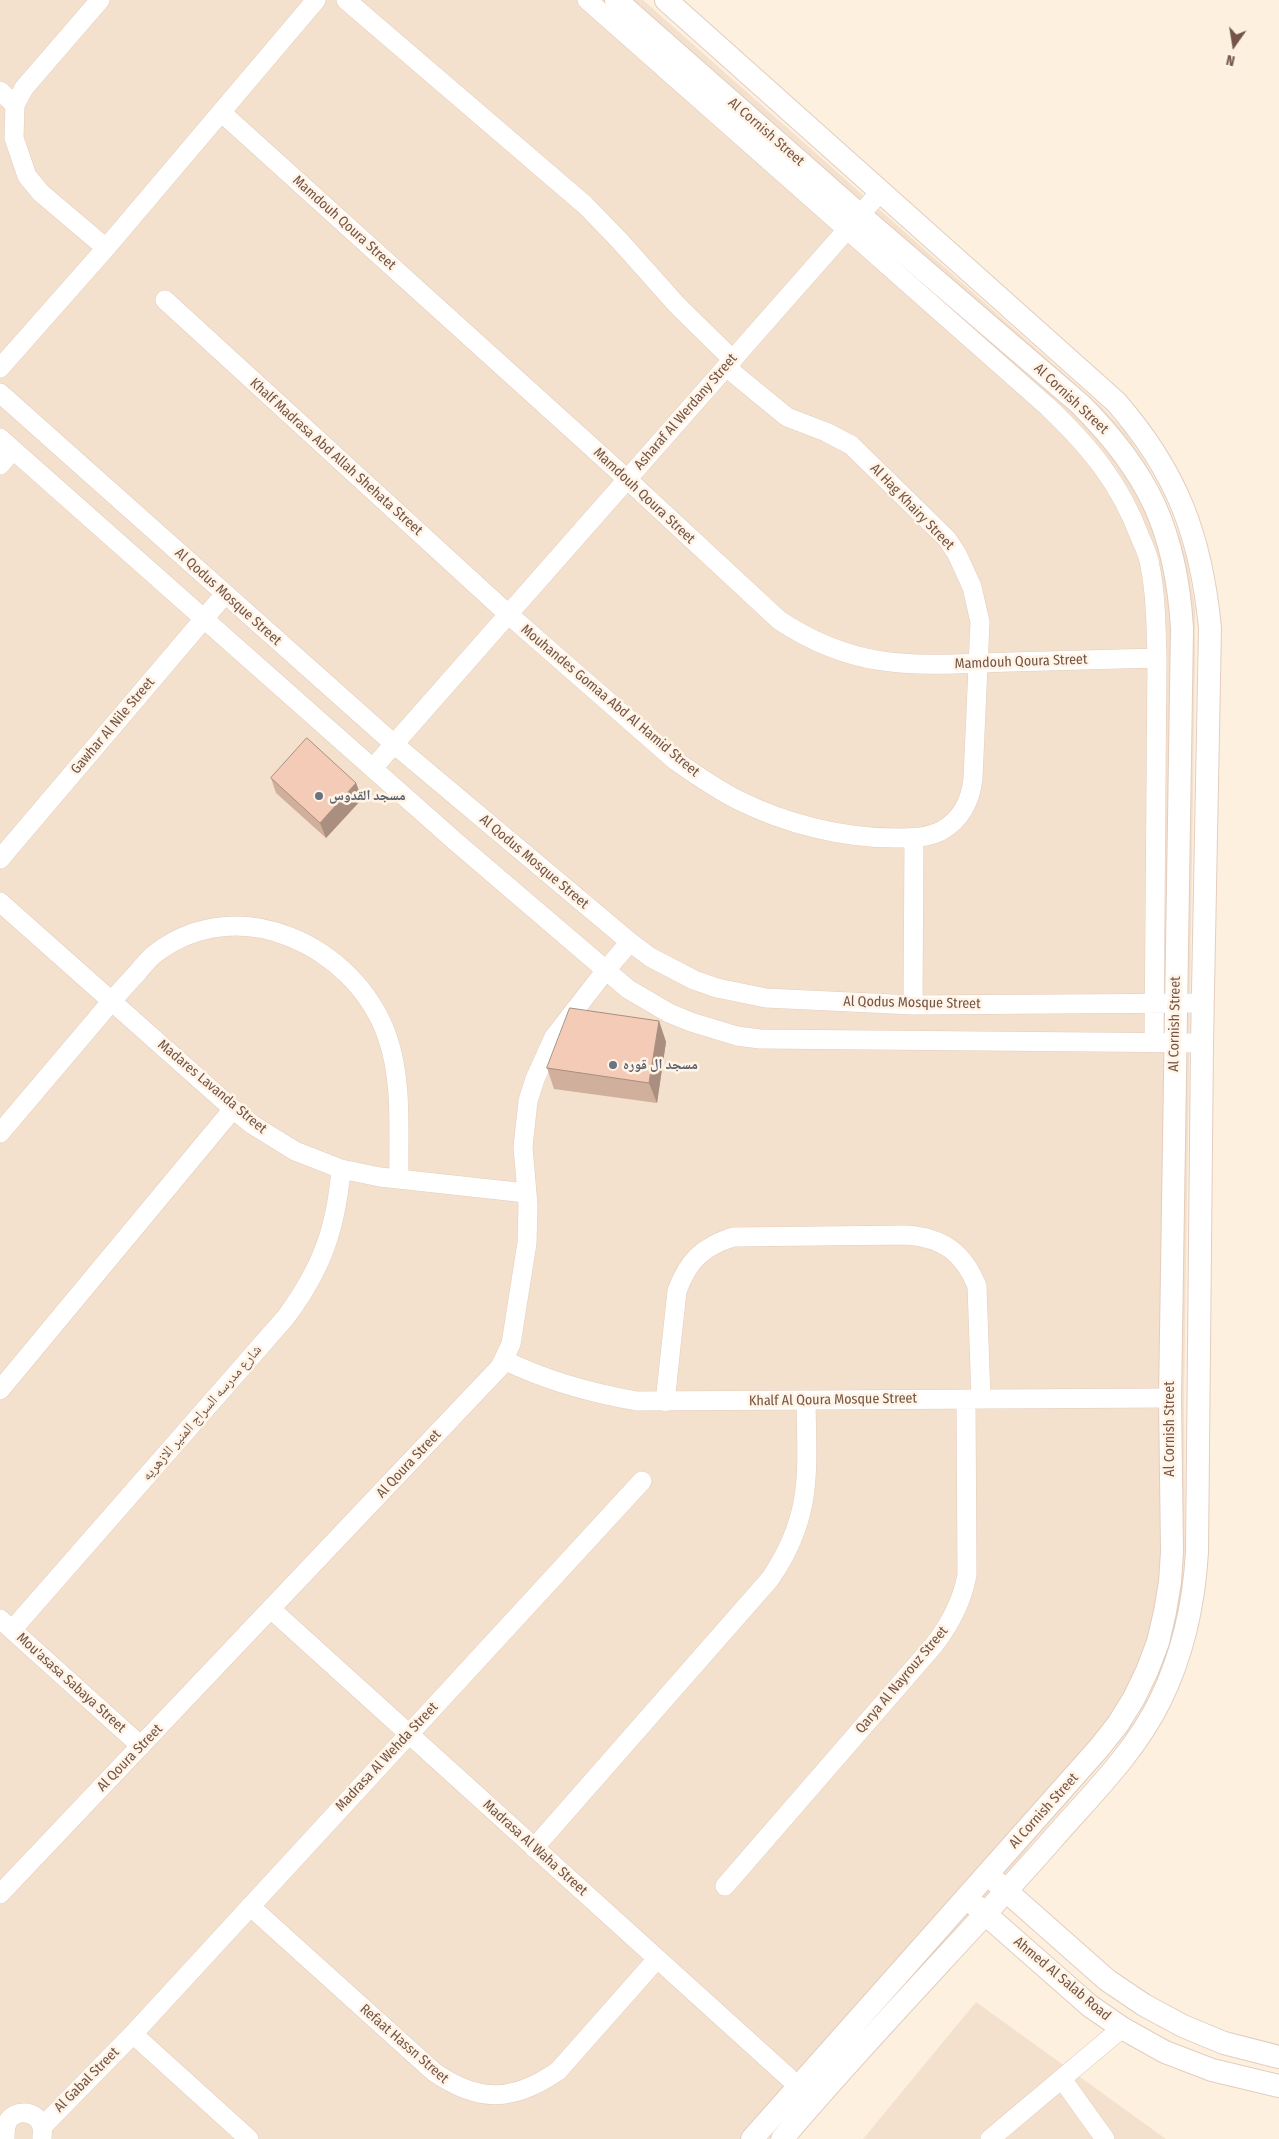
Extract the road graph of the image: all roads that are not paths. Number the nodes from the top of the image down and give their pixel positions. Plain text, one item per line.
1 (100, 0) edge
2 (316, 0) edge
3 (346, 0) edge
4 (587, 0) edge
5 (616, 0) edge
6 (666, 0) edge
7 (0, 91) edge
8 (15, 105) junction
9 (221, 112) junction
10 (881, 191) junction
11 (854, 222) junction
12 (106, 248) junction
13 (164, 300) dead end
14 (729, 363) junction
15 (0, 368) edge
16 (0, 393) edge
17 (6, 444) edge
18 (0, 465) edge
19 (627, 480) junction
20 (225, 594) junction
21 (508, 614) junction
22 (204, 619) junction
23 (1157, 658) junction
24 (978, 663) junction
25 (394, 744) junction
26 (372, 768) junction
27 (914, 838) junction
28 (0, 859) edge
29 (0, 902) edge
30 (630, 942) junction
31 (606, 970) junction
32 (112, 1001) junction
33 (1165, 1003) junction
34 (1203, 1003) junction
35 (913, 1005) junction
36 (1164, 1043) junction
37 (1202, 1043) junction
38 (233, 1109) junction
39 (0, 1133) edge
40 (341, 1169) junction
41 (399, 1179) junction
42 (526, 1193) junction
43 (504, 1360) junction
44 (0, 1390) edge
45 (1170, 1398) junction
46 (973, 1399) junction
47 (806, 1400) junction
48 (665, 1402) junction
49 (642, 1481) dead end
50 (272, 1610) junction
51 (6, 1624) edge
52 (408, 1733) junction
53 (142, 1746) junction
54 (534, 1848) junction
55 (987, 1874) junction
56 (725, 1886) dead end
57 (1006, 1892) junction
58 (0, 1894) edge
59 (966, 1897) junction
60 (250, 1906) junction
61 (986, 1914) junction
62 (657, 1958) junction
63 (1122, 2028) junction
64 (133, 2034) junction
65 (1279, 2057) edge
66 (1062, 2079) junction
67 (798, 2086) junction
68 (1279, 2086) edge
69 (6, 2111) edge
70 (42, 2133) edge
71 (5, 2139) edge
72 (249, 2139) edge
73 (752, 2139) edge
74 (782, 2139) edge
75 (990, 2139) edge
76 (1105, 2139) edge

1 - 8 street
2 - 9 street
3 - 14 street, Al Hag Khairy Street
4 - 11 street
5 - 11 street, Al Cornish Street
6 - 10 street, Al Cornish Street
7 - 8 street
8 - 12 street
9 - 12 street
9 - 19 street, Mamdouh Qoura Street
10 - 11 street, Asharaf Al Werdany Street
10 - 34 street, Al Cornish Street
11 - 14 street, Asharaf Al Werdany Street
11 - 23 street
11 - 33 street, Al Cornish Street
12 - 15 street
13 - 21 street, Khalf Madrasa Abd Allah Shehata Street
14 - 19 street, Asharaf Al Werdany Street
14 - 24 street, Al Hag Khairy Street
16 - 20 street, Al Qodus Mosque Street
17 - 18 street
17 - 22 street
19 - 21 street, Asharaf Al Werdany Street
19 - 24 street, Mamdouh Qoura Street
20 - 22 street, Gawhar Al Nile Street
20 - 25 street, Al Qodus Mosque Street
21 - 25 street, Asharaf Al Werdany Street
21 - 27 street, Mouhandes Gomaa Abd Al Hamid Street
22 - 26 street
22 - 28 street, Gawhar Al Nile Street
23 - 24 street, Mamdouh Qoura Street
23 - 33 street
24 - 27 street, Al Hag Khairy Street
25 - 26 street, Asharaf Al Werdany Street
25 - 30 street, Al Qodus Mosque Street
26 - 31 street
27 - 35 street
29 - 32 street, Madares Lavanda Street
30 - 31 street, Al Qoura Street
30 - 35 street, Al Qodus Mosque Street
31 - 36 street
31 - 42 street, Al Qoura Street
32 - 38 street, Madares Lavanda Street
32 - 39 street
32 - 41 street
33 - 34 street, Al Qodus Mosque Street
33 - 35 street, Al Qodus Mosque Street
33 - 36 street, Al Cornish Street
34 - 37 street, Al Cornish Street
36 - 37 street
36 - 45 street, Al Cornish Street
37 - 57 street, Al Cornish Street
38 - 40 street, Madares Lavanda Street
38 - 44 street
40 - 41 street, Madares Lavanda Street
40 - 51 street, شارع مدرسه السراج المنير الازهريه
41 - 42 street, Madares Lavanda Street
42 - 43 street, Al Qoura Street
43 - 48 street, Khalf Al Qoura Mosque Street
43 - 50 street, Al Qoura Street
45 - 46 street, Khalf Al Qoura Mosque Street
45 - 55 street, Al Cornish Street
46 - 47 street, Khalf Al Qoura Mosque Street
46 - 48 street, Qarya Al Nayrouz Street
46 - 56 street, Qarya Al Nayrouz Street
47 - 48 street, Khalf Al Qoura Mosque Street
47 - 54 street
49 - 52 street, Madrasa Al Wehda Street
50 - 52 street, Madrasa Al Waha Street
50 - 53 street, Al Qoura Street
51 - 53 street, Mou'asasa Sabaya Street
52 - 54 street, Madrasa Al Waha Street
52 - 60 street, Madrasa Al Wehda Street
53 - 58 street, Al Qoura Street
54 - 62 street, Madrasa Al Waha Street
55 - 57 street, Ahmed Al Salab Road
55 - 59 street, Al Cornish Street
57 - 61 street, Al Cornish Street
57 - 65 street, Ahmed Al Salab Road
59 - 61 street, Ahmed Al Salab Road
59 - 67 street, Al Cornish Street
60 - 62 street, Refaat Hassn Street
60 - 64 street, Madrasa Al Wehda Street
61 - 63 street, Ahmed Al Salab Road
61 - 74 street, Al Cornish Street
62 - 67 street, Madrasa Al Waha Street
63 - 66 street
63 - 68 street, Ahmed Al Salab Road
64 - 70 street, Al Gabal Street
64 - 72 street
66 - 75 street
66 - 76 street
67 - 73 street, Al Cornish Street
69 - 70 street
69 - 71 street

